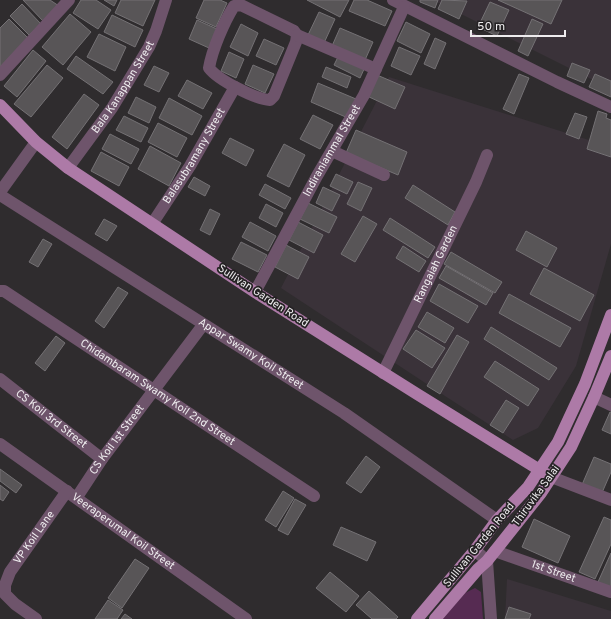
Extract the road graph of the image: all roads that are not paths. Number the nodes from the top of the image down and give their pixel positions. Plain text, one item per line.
1 (68, 0) edge
2 (166, 0) edge
3 (392, 0) edge
4 (231, 3) edge
5 (404, 7) junction
6 (297, 35) junction
7 (376, 69) junction
8 (0, 75) edge
9 (235, 87) junction
10 (0, 105) edge
11 (611, 107) edge
12 (36, 142) junction
13 (332, 150) junction
14 (487, 156) dead end
15 (68, 168) junction
16 (384, 175) dead end
17 (0, 192) edge
18 (0, 195) edge
19 (152, 224) junction
20 (0, 291) edge
21 (255, 292) junction
22 (611, 315) edge
23 (203, 325) junction
24 (611, 356) edge
25 (384, 373) junction
26 (0, 379) edge
27 (154, 391) junction
28 (594, 397) junction
29 (611, 405) edge
30 (0, 444) edge
31 (102, 459) junction
32 (539, 470) junction
33 (551, 477) junction
34 (72, 494) junction
35 (314, 496) dead end
36 (611, 500) edge
37 (497, 520) junction
38 (475, 550) junction
39 (495, 550) junction
40 (487, 561) junction
41 (611, 592) edge
42 (240, 617) edge
43 (36, 619) edge
44 (417, 619) edge
45 (435, 619) edge
46 (491, 619) edge

1 - 8 street
2 - 15 street, Bala Kanappan Street
3 - 5 street
4 - 6 street
4 - 9 street
5 - 7 street, Indiraniammal Street
5 - 11 street
6 - 7 street
6 - 9 street
7 - 13 street, Indiraniammal Street
9 - 19 street, Balasubramany Street
10 - 12 main road, Sullivan Garden Road
12 - 15 main road, Sullivan Garden Road
12 - 17 street
13 - 16 street
13 - 21 street, Indiraniammal Street
14 - 25 street, Rangaiah Garden
15 - 19 main road, Sullivan Garden Road
18 - 23 street, Appar Swamy Koil Street
19 - 21 main road, Sullivan Garden Road
20 - 27 street, Chidambaram Swamy Koil 2nd Street
21 - 25 main road, Sullivan Garden Road
22 - 32 main road, Sullivan Garden Road
23 - 27 street, CS Koil 1st Street
23 - 37 street, Appar Swamy Koil Street
24 - 28 main road, Thiruvika Salai
25 - 32 main road, Sullivan Garden Road
26 - 31 street, CS Koil 3rd Street
27 - 31 street, CS Koil 1st Street
27 - 35 street, Chidambaram Swamy Koil 2nd Street
28 - 29 street
28 - 33 main road, Thiruvika Salai
30 - 34 street, Veeraperumal Koil Street
31 - 34 street, CS Koil 1st Street
32 - 33 main road, Sullivan Garden Road
32 - 37 main road, Sullivan Garden Road
33 - 36 street
33 - 39 main road, Thiruvika Salai
34 - 42 street, Veeraperumal Koil Street
34 - 43 street, VP Koil Lane
37 - 38 main road, Sullivan Garden Road
38 - 40 street
38 - 44 main road, Sullivan Garden Road
39 - 40 main road, Thiruvika Salai
39 - 41 street, 1st Street
40 - 45 main road, Thiruvika Salai
40 - 46 street

